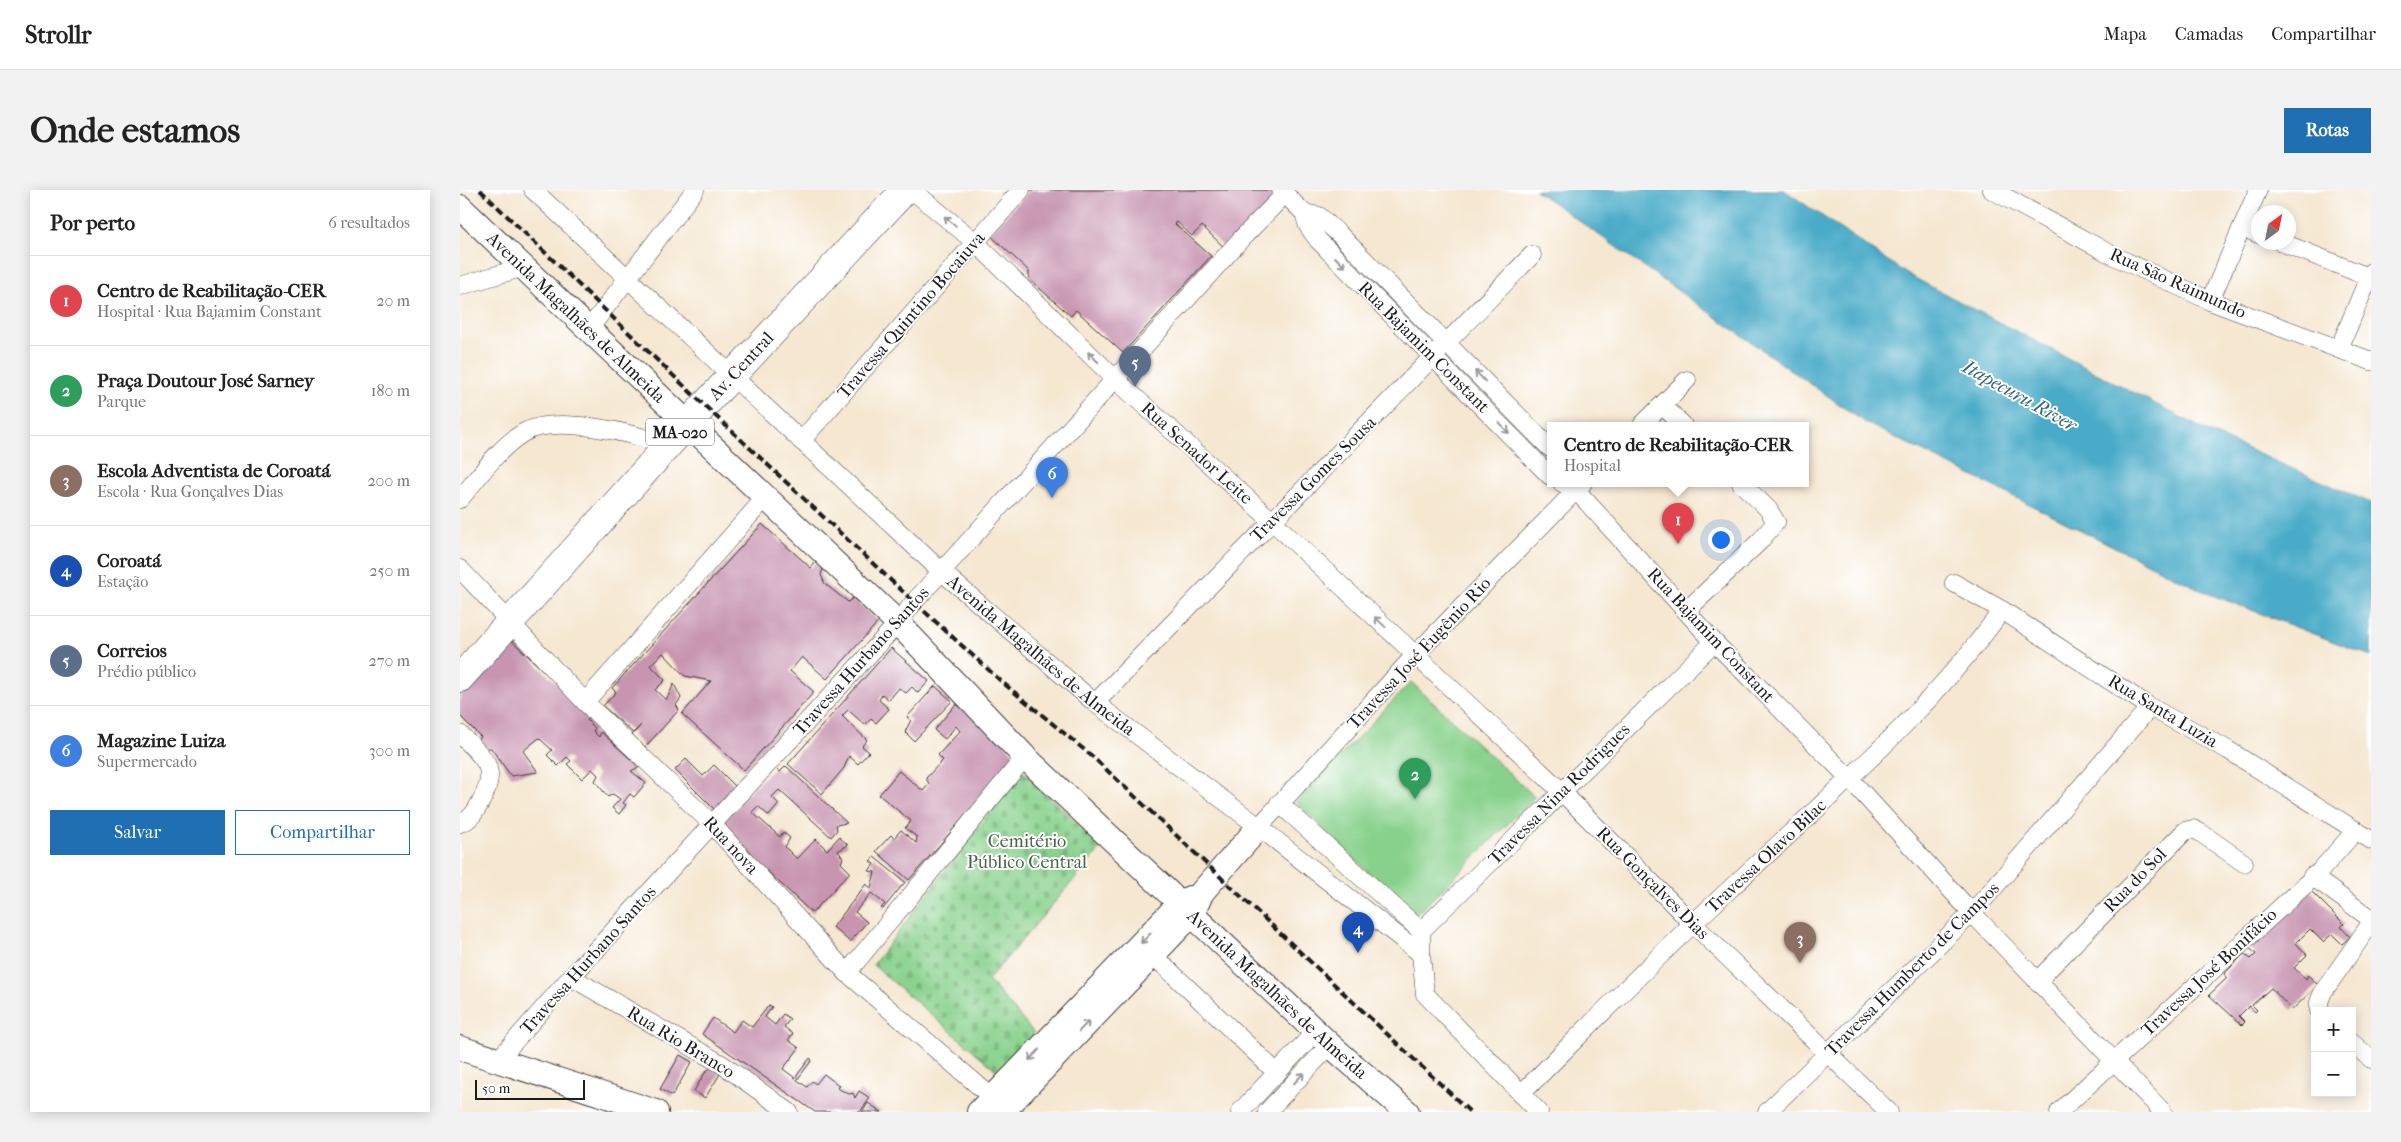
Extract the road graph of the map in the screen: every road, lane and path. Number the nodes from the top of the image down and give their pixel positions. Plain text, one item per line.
1 (533, 190) edge
2 (696, 190) edge
3 (905, 190) edge
4 (912, 190) edge
5 (1021, 190) edge
6 (1992, 190) edge
7 (2258, 190) edge
8 (1283, 192) edge
9 (460, 207) edge
10 (1304, 214) junction
11 (2242, 227) junction
12 (2251, 231) edge
13 (974, 241) junction
14 (2296, 248) edge
15 (1532, 255) dead end
16 (524, 267) junction
17 (2370, 276) edge
18 (628, 278) junction
19 (460, 286) edge
20 (2210, 301) junction
21 (589, 330) junction
22 (1448, 342) junction
23 (2339, 349) junction
24 (1434, 357) junction
25 (2371, 361) edge
26 (732, 377) junction
27 (1115, 379) junction
28 (1687, 380) dead end
29 (1663, 406) junction
30 (688, 422) junction
31 (1645, 422) edge
32 (1680, 422) edge
33 (802, 441) junction
34 (1547, 445) edge
35 (668, 446) junction
36 (1547, 473) edge
37 (1572, 487) edge
38 (1576, 487) edge
39 (1746, 487) edge
40 (766, 497) junction
41 (460, 499) edge
42 (1271, 520) junction
43 (460, 569) edge
44 (942, 572) junction
45 (1954, 583) dead end
46 (2002, 610) junction
47 (1686, 611) junction
48 (509, 622) junction
49 (898, 623) junction
50 (1714, 642) junction
51 (1415, 655) junction
52 (460, 678) edge
53 (585, 702) junction
54 (1095, 703) junction
55 (2150, 707) junction
56 (460, 734) edge
57 (1025, 757) junction
58 (1849, 778) junction
59 (1561, 791) junction
60 (1279, 803) junction
61 (460, 824) edge
62 (712, 824) junction
63 (1259, 827) junction
64 (2356, 830) junction
65 (2371, 840) edge
66 (2244, 864) dead end
67 (2312, 876) junction
68 (1186, 908) junction
69 (1972, 913) junction
70 (2371, 918) edge
71 (1692, 923) junction
72 (2371, 923) edge
73 (1421, 931) junction
74 (1421, 954) junction
75 (1153, 955) junction
76 (847, 973) junction
77 (571, 977) junction
78 (2037, 981) junction
79 (2319, 1007) edge
80 (1323, 1038) junction
81 (2356, 1046) edge
82 (460, 1048) edge
83 (1827, 1053) junction
84 (2371, 1059) edge
85 (498, 1060) junction
86 (2113, 1061) junction
87 (1277, 1073) junction
88 (1520, 1094) junction
89 (998, 1108) edge
90 (656, 1112) edge
91 (789, 1112) edge
92 (1240, 1112) edge
93 (1267, 1112) edge
94 (1407, 1112) edge
95 (1539, 1112) edge
96 (1767, 1112) edge
97 (1889, 1112) edge
98 (2059, 1112) edge
99 (2163, 1112) edge

1 - 18 street, Avenida Magalhães de Almeida
2 - 18 street
3 - 26 main road, Av. Central / MA-020
13 -> 4 street, Rua Senador Leite
5 - 13 street, Travessa Quintino Bocaiuva
6 - 20 street, Rua São Raimundo
7 - 11 street
8 - 10 street, Rua Bajamim Constant
8 - 27 street, Travessa Hurbano Santos
9 - 16 street, Avenida Magalhães de Almeida
10 - 22 street, Rua Bajamim Constant
10 -> 24 street, Rua Bajamim Constant
11 - 12 street
11 - 20 street
27 -> 13 street, Rua Senador Leite
13 - 33 street, Travessa Quintino Bocaiuva
14 - 17 street
15 - 22 street, Travessa Gomes Sousa
16 - 19 street
16 - 21 street, Avenida Magalhães de Almeida
17 - 23 street
18 - 21 street
18 - 26 street, Avenida Magalhães de Almeida
20 - 23 street, Rua São Raimundo
21 - 30 street, Avenida Magalhães de Almeida
22 - 24 street, Travessa Gomes Sousa
34 -> 22 street, Rua Bajamim Constant
23 - 25 street, Rua São Raimundo
24 -> 36 street, Rua Bajamim Constant
24 - 42 street, Travessa Gomes Sousa
26 - 30 main road, Av. Central / MA-020
26 - 33 street, Avenida Magalhães de Almeida
27 - 42 street, Rua Senador Leite
27 - 44 street, Travessa Hurbano Santos
28 - 29 street
29 - 31 street
29 - 32 street
30 - 35 main road, Av. Central / MA-020
30 - 40 street, Avenida Magalhães de Almeida
33 - 44 street, Avenida Magalhães de Almeida
35 - 41 street
35 - 48 main road, Av. Central / MA-020
37 - 51 street, Travessa José Eugênio Rio
38 - 47 street, Rua Bajamim Constant
39 - 47 street
40 - 49 street, Avenida Magalhães de Almeida
40 - 53 street
51 -> 42 street, Rua Senador Leite
42 - 54 street, Travessa Gomes Sousa
43 - 48 street, Rua nova
44 - 49 street, Travessa Hurbano Santos
44 - 54 street, Avenida Magalhães de Almeida
45 - 46 street, Rua Santa Luzia
46 - 55 street, Rua Santa Luzia
46 - 58 street, Travessa Olavo Bilac
47 - 50 street, Rua Bajamim Constant
48 - 52 main road, Av. Central / MA-020
48 - 53 street, Rua nova
49 - 57 street, Avenida Magalhães de Almeida
49 - 62 street, Travessa Hurbano Santos
50 - 58 street, Rua Bajamim Constant
50 - 59 street, Travessa Nina Rodrigues
51 - 59 street, Rua Gonçalves Dias
51 - 60 street, Travessa José Eugênio Rio
53 - 62 street, Rua nova
54 - 63 street, Avenida Magalhães de Almeida
55 - 64 street, Rua Santa Luzia
55 - 69 street, Travessa Humberto de Campos
56 - 61 street
57 - 68 street, Avenida Magalhães de Almeida
57 - 76 street
58 - 69 street
58 - 71 street, Travessa Olavo Bilac
59 - 71 street, Rua Gonçalves Dias
59 - 73 street, Travessa Nina Rodrigues
60 - 63 street, Travessa José Eugênio Rio
60 - 73 street
62 - 76 street, Rua nova
62 - 77 street, Travessa Hurbano Santos
63 - 68 street
63 - 74 street, Avenida Magalhães de Almeida
64 - 65 street, Rua Santa Luzia
64 - 67 street, Travessa José Bonifácio
66 - 78 street, Rua do Sol
67 - 70 street
67 - 86 street, Travessa José Bonifácio
68 - 75 street
68 - 80 street, Avenida Magalhães de Almeida
68 -> 89 street
69 - 78 street
69 - 83 street, Travessa Humberto de Campos
71 - 83 street, Rua Gonçalves Dias
71 - 88 street, Travessa Olavo Bilac
72 - 79 street
73 - 74 street
74 - 88 street
75 - 87 street
89 -> 75 street
76 - 89 street, Rua nova
77 - 85 street, Travessa Hurbano Santos
77 - 91 street, Rua Rio Branco
78 - 86 street
80 - 87 street
93 -> 80 street
80 - 94 street, Avenida Magalhães de Almeida
81 - 84 street
82 - 85 street
83 - 96 street, Travessa Humberto de Campos
83 - 97 street, Rua Gonçalves Dias
85 - 90 street
86 - 98 street, Travessa José Bonifácio
86 - 99 street
87 - 92 street
88 - 95 street

